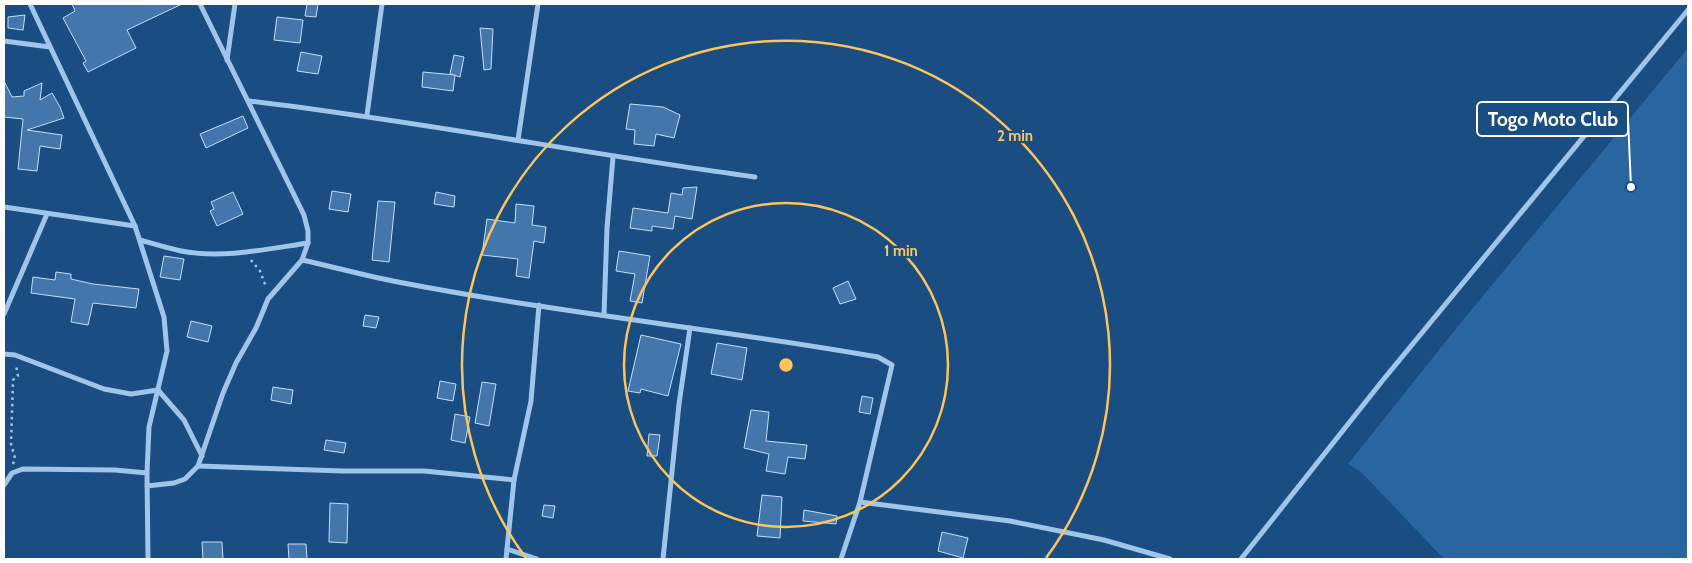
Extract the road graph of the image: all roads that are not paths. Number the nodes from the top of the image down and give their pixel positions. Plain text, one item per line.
1 (30, 4) edge
2 (200, 4) edge
3 (236, 4) edge
4 (382, 4) edge
5 (538, 4) edge
6 (1688, 10) edge
7 (4, 41) edge
8 (50, 47) junction
9 (227, 60) junction
10 (249, 101) junction
11 (367, 115) junction
12 (518, 140) junction
13 (613, 157) junction
14 (755, 177) dead end
15 (4, 207) edge
16 (47, 214) junction
17 (135, 226) junction
18 (140, 240) junction
19 (308, 243) junction
20 (302, 260) junction
21 (539, 305) junction
22 (4, 314) edge
23 (604, 315) junction
24 (690, 328) junction
25 (4, 354) edge
26 (158, 390) junction
27 (202, 456) junction
28 (198, 466) junction
29 (147, 473) junction
30 (514, 480) junction
31 (4, 485) edge
32 (147, 486) junction
33 (860, 502) junction
34 (507, 549) junction
35 (148, 559) edge
36 (506, 559) edge
37 (537, 559) edge
38 (663, 559) edge
39 (841, 559) edge
40 (1170, 559) edge
41 (1242, 559) edge

1 - 8 street
2 - 9 street
3 - 9 street
4 - 11 street
5 - 12 street
6 - 41 street
7 - 8 street
8 - 17 street
9 - 10 street
10 - 11 street
10 - 19 street
11 - 12 street
12 - 13 street
13 - 14 street
13 - 23 street
15 - 16 street
16 - 17 street
16 - 22 street
17 - 18 street
18 - 19 street
18 - 26 street
19 - 20 street
20 - 21 street
20 - 27 street
21 - 23 street
21 - 30 street
23 - 24 street
24 - 33 street
24 - 38 street
25 - 26 street
26 - 27 street
26 - 29 street
27 - 28 street
28 - 30 street
28 - 32 street
29 - 31 street
29 - 32 street
30 - 34 street
32 - 35 street
33 - 39 street
33 - 40 street
34 - 36 street
34 - 37 street

